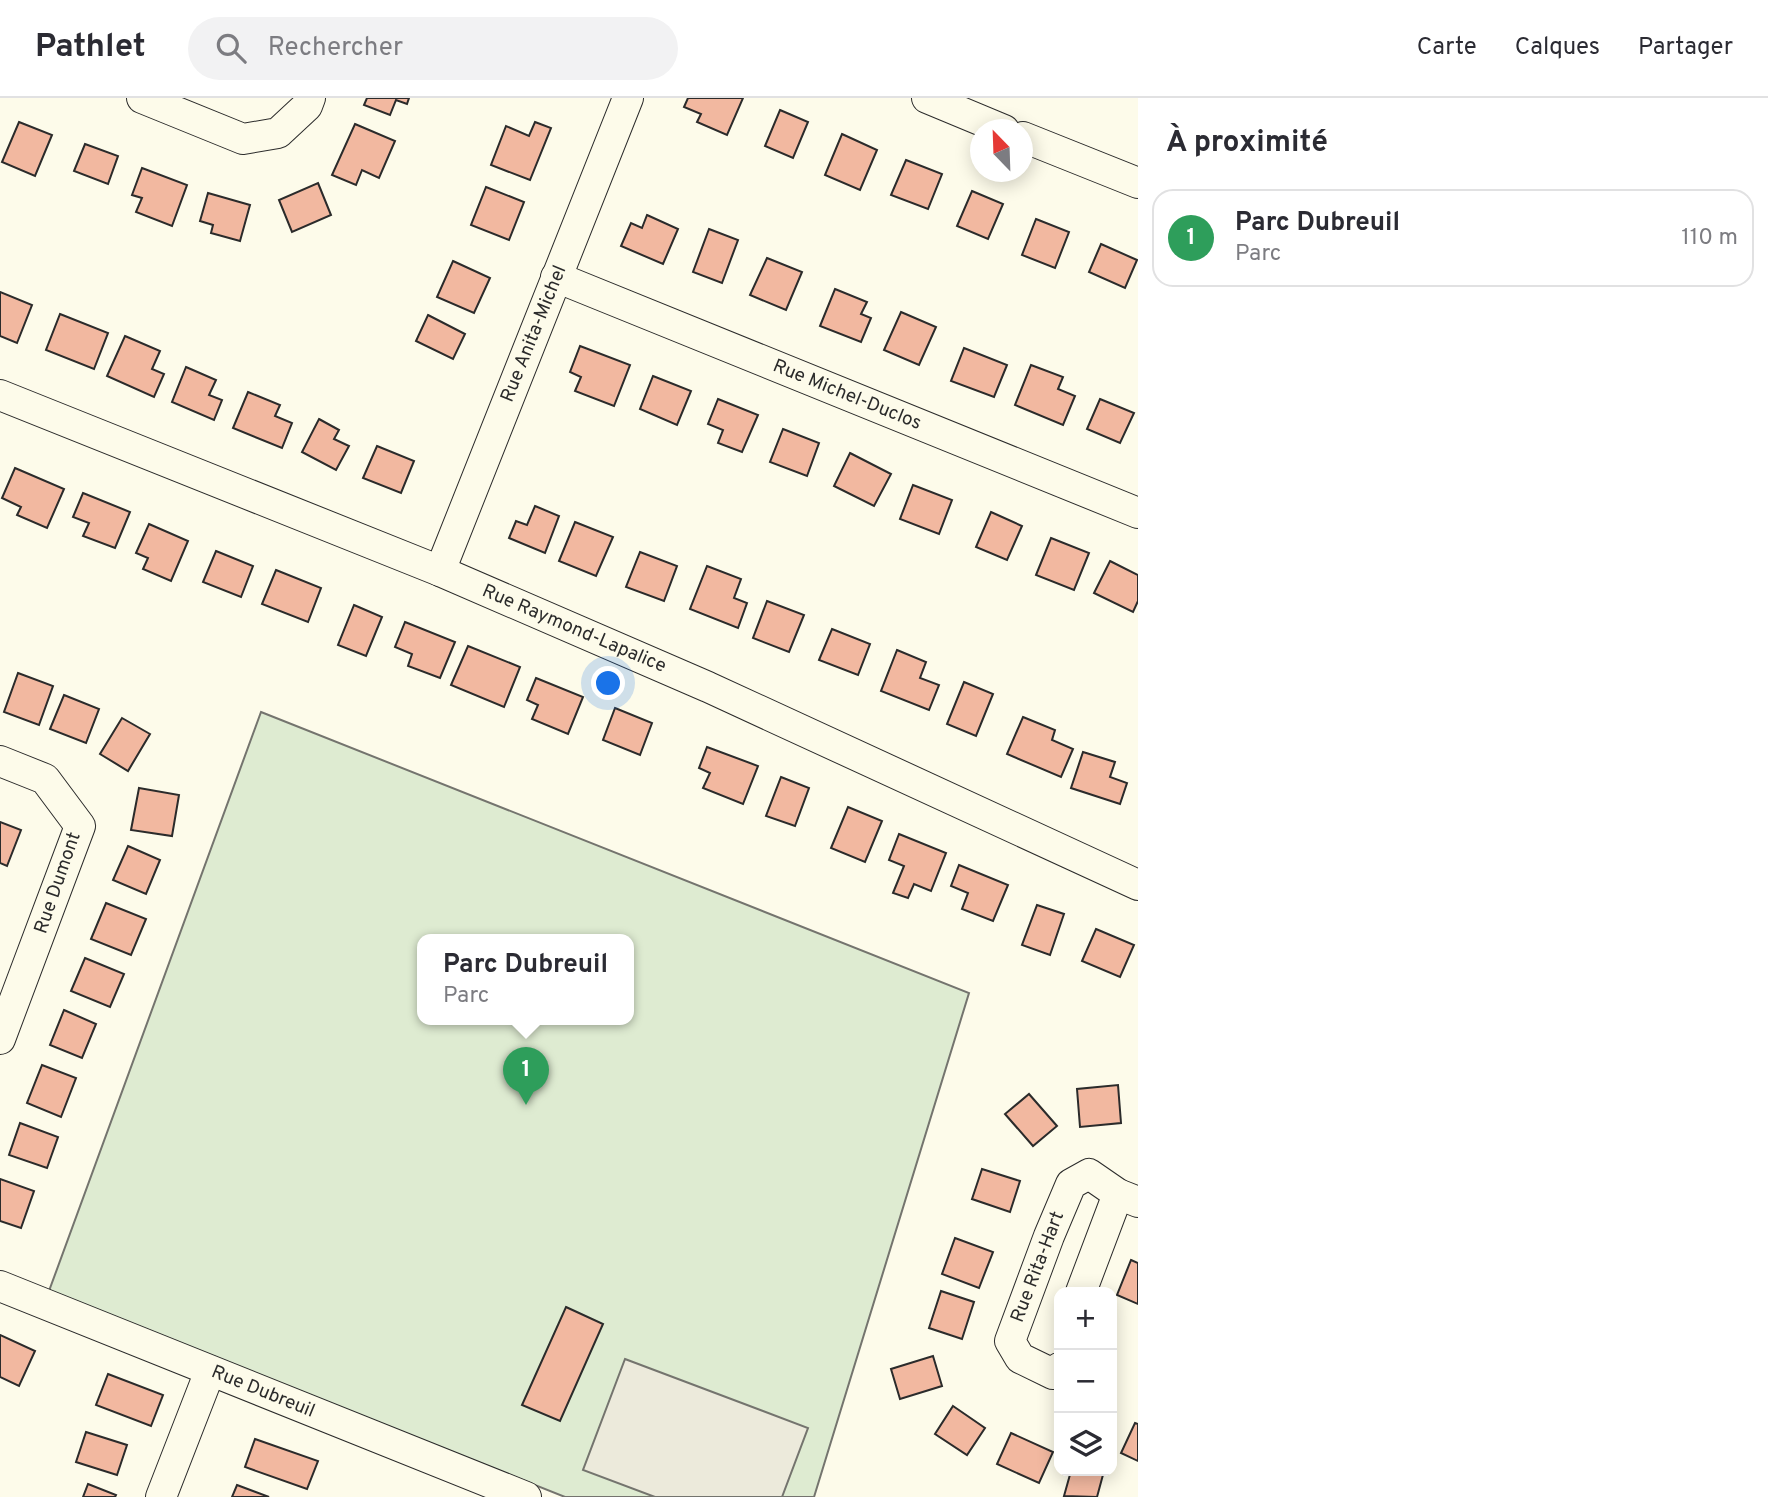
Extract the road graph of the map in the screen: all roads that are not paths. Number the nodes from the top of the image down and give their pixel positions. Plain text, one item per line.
1 (142, 98) edge
2 (310, 98) edge
3 (628, 98) edge
4 (927, 98) edge
5 (978, 119) edge
6 (1033, 141) edge
7 (1138, 183) edge
8 (556, 277) junction
9 (0, 396) edge
10 (1138, 513) edge
11 (440, 571) junction
12 (0, 761) edge
13 (1138, 885) edge
14 (0, 1039) edge
15 (1128, 1198) edge
16 (0, 1286) edge
17 (1084, 1287) edge
18 (210, 1371) junction
19 (1054, 1373) edge
20 (160, 1497) edge
21 (526, 1497) edge

1 - 2 street
3 - 8 street, Rue Anita-Michel
4 - 5 street
6 - 7 street
8 - 10 street, Rue Michel-Duclos
8 - 11 street, Rue Anita-Michel
9 - 11 street, Rue Raymond-Lapalice
11 - 13 street, Rue Raymond-Lapalice
12 - 14 street, Rue Dumont
15 - 17 street, Rue Rita-Hart
15 - 19 street, Rue Rita-Hart
16 - 18 street, Rue Dubreuil
18 - 20 street
18 - 21 street, Rue Dubreuil

